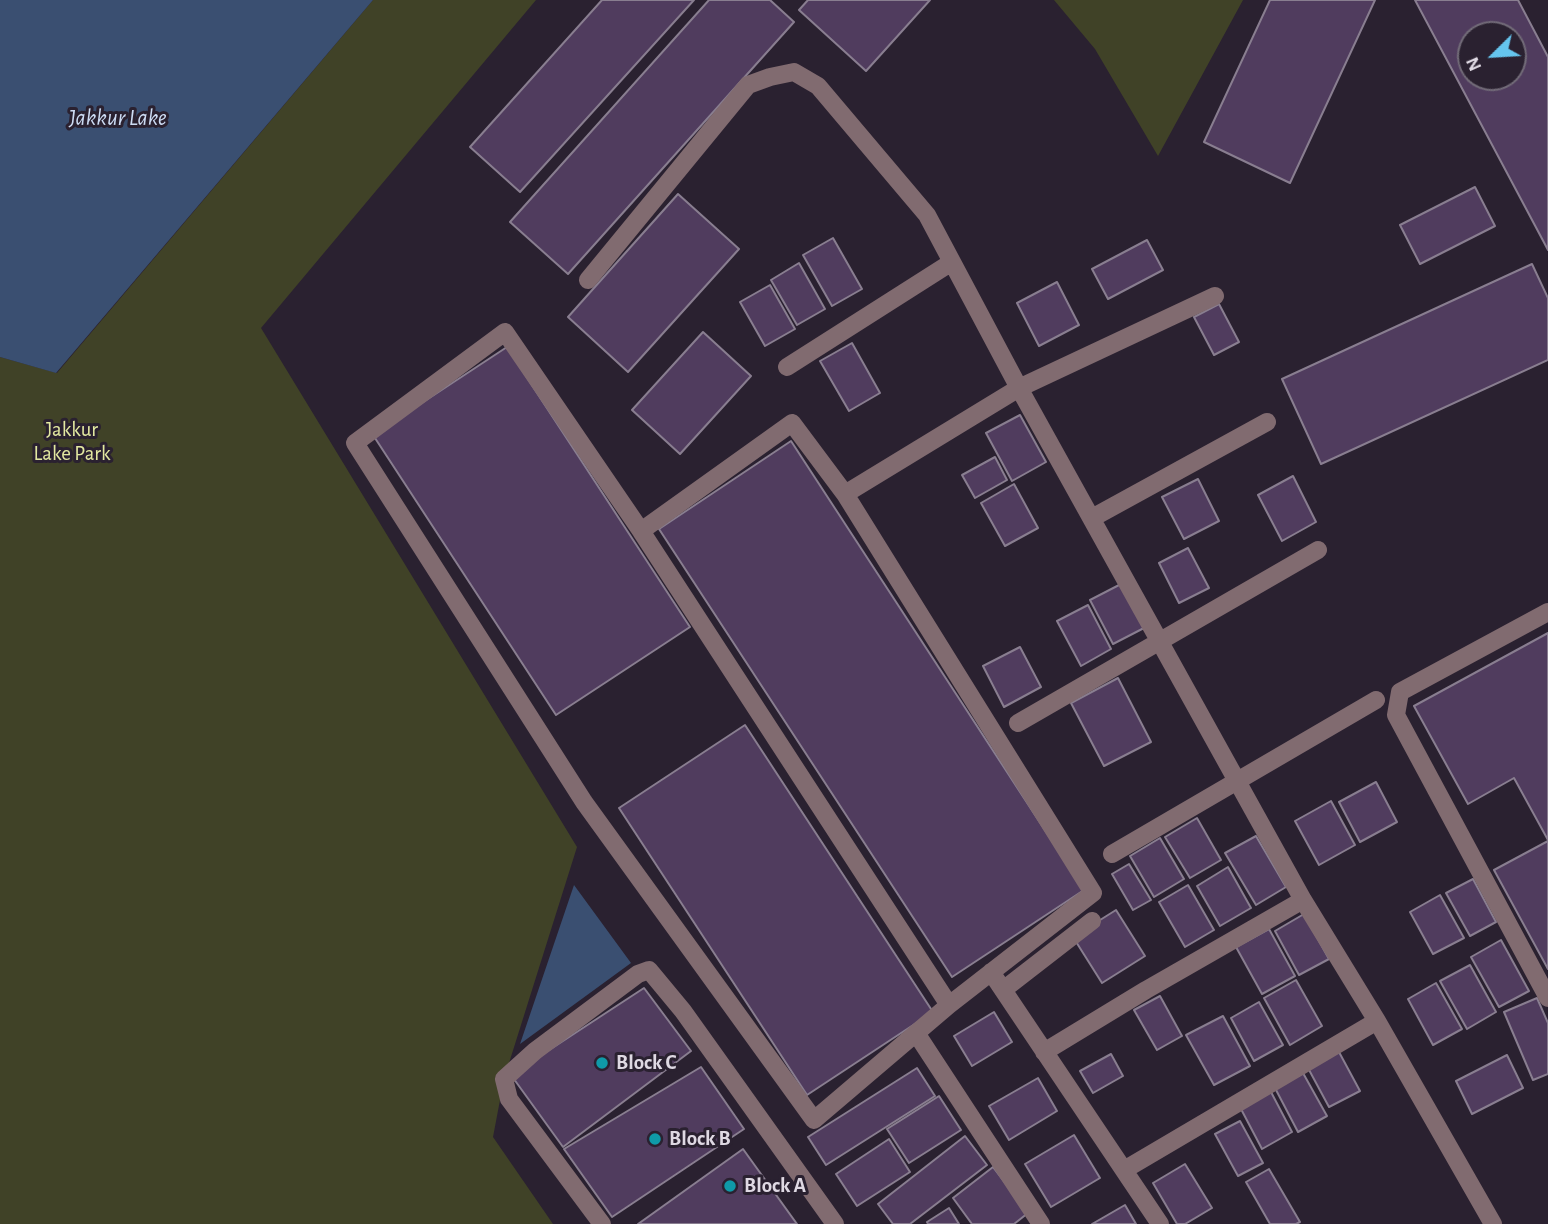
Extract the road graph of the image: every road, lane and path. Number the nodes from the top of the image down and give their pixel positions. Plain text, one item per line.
1 (953, 262) junction
2 (588, 281) dead end
3 (1215, 296) dead end
4 (787, 367) dead end
5 (1019, 388) junction
6 (1267, 422) dead end
7 (849, 491) junction
8 (1092, 518) junction
9 (641, 531) junction
10 (1318, 550) dead end
11 (1548, 612) edge
12 (1160, 641) junction
13 (1376, 700) dead end
14 (1018, 723) dead end
15 (1238, 781) junction
16 (1112, 855) dead end
17 (1303, 901) junction
18 (1092, 921) dead end
19 (991, 972) junction
20 (1003, 990) junction
21 (1548, 998) edge
22 (949, 1005) junction
23 (1377, 1021) junction
24 (916, 1033) junction
25 (1044, 1052) junction
26 (1124, 1170) junction
27 (602, 1224) edge
28 (835, 1224) edge
29 (1041, 1224) edge
30 (1160, 1224) edge
31 (1493, 1224) edge

1 - 2 street
1 - 4 street
1 - 5 street
3 - 5 street
5 - 7 street
5 - 8 street
6 - 8 street
7 - 9 street
7 - 19 street
8 - 12 street
9 - 22 street
9 - 24 street
10 - 12 street
11 - 21 street
12 - 14 street
12 - 15 street
13 - 15 street
15 - 16 street
15 - 17 street
17 - 23 street
17 - 25 street
18 - 20 street
19 - 20 street
19 - 22 street
20 - 25 street
22 - 24 street
23 - 26 street
23 - 31 street
24 - 29 street
25 - 26 street
26 - 30 street
27 - 28 street

